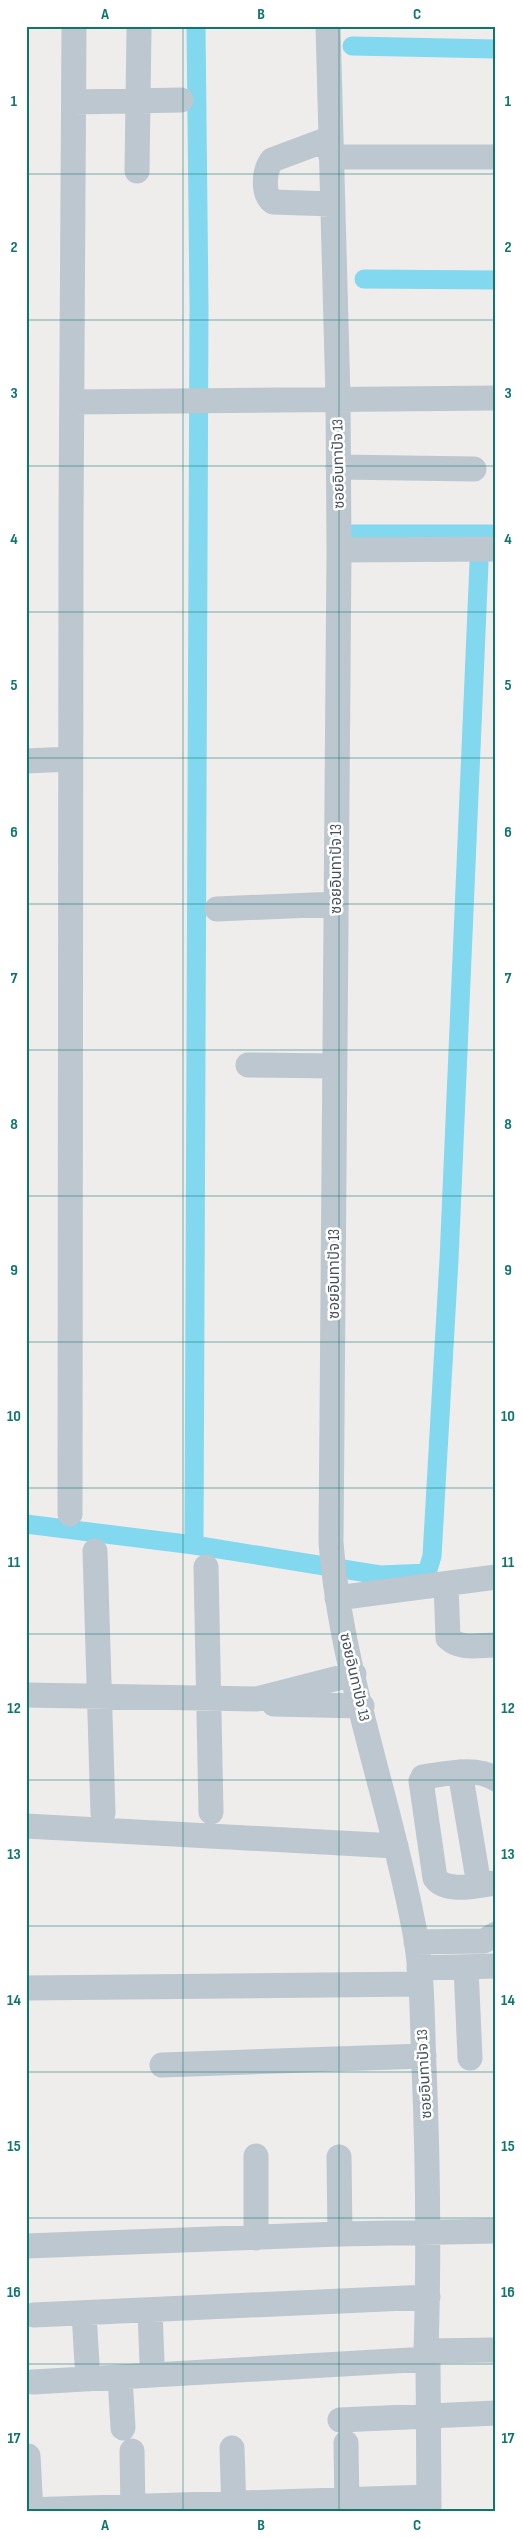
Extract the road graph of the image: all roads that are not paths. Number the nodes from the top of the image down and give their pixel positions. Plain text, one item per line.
1 (74, 26) edge
2 (328, 26) edge
3 (139, 29) dead end
4 (137, 100) junction
5 (181, 100) dead end
6 (74, 102) junction
7 (331, 148) junction
8 (496, 157) edge
9 (137, 171) dead end
10 (332, 204) junction
11 (338, 398) junction
12 (496, 398) edge
13 (72, 402) junction
14 (338, 467) junction
15 (474, 469) dead end
16 (496, 548) edge
17 (339, 550) junction
18 (70, 758) junction
19 (26, 761) edge
20 (336, 904) junction
21 (217, 908) dead end
22 (248, 1065) dead end
23 (335, 1066) junction
24 (70, 1514) dead end
25 (95, 1551) dead end
26 (206, 1567) dead end
27 (496, 1577) edge
28 (335, 1580) junction
29 (446, 1584) junction
30 (496, 1645) edge
31 (354, 1674) junction
32 (26, 1695) edge
33 (98, 1697) junction
34 (210, 1699) junction
35 (257, 1699) junction
36 (362, 1706) junction
37 (460, 1772) junction
38 (496, 1779) edge
39 (211, 1812) dead end
40 (103, 1813) dead end
41 (26, 1826) edge
42 (396, 1846) junction
43 (487, 1884) edge
44 (496, 1934) edge
45 (416, 1942) junction
46 (496, 1966) edge
47 (466, 1967) junction
48 (420, 1976) junction
49 (26, 1988) edge
50 (424, 2056) junction
51 (470, 2058) dead end
52 (162, 2065) dead end
53 (256, 2156) dead end
54 (339, 2157) dead end
55 (496, 2231) edge
56 (428, 2233) junction
57 (340, 2234) junction
58 (256, 2238) junction
59 (26, 2246) edge
60 (428, 2298) junction
61 (150, 2310) junction
62 (84, 2313) junction
63 (34, 2315) dead end
64 (496, 2350) edge
65 (427, 2355) junction
66 (152, 2363) dead end
67 (87, 2364) dead end
68 (120, 2377) junction
69 (33, 2382) dead end
70 (496, 2413) edge
71 (429, 2416) junction
72 (123, 2428) dead end
73 (232, 2448) dead end
74 (132, 2451) dead end
75 (28, 2456) dead end
76 (429, 2504) edge
77 (347, 2506) edge
78 (234, 2508) edge
79 (133, 2509) edge
80 (29, 2510) edge

1 - 6 street
2 - 7 street, ซอยอินทาปัจ 13
3 - 4 street
4 - 5 street
4 - 6 street
4 - 9 street
6 - 13 street
7 - 8 street
7 - 10 street, ซอยอินทาปัจ 13
7 - 10 street
10 - 11 street, ซอยอินทาปัจ 13
11 - 12 street
11 - 13 street
11 - 14 street, ซอยอินทาปัจ 13
13 - 18 street
14 - 15 street
14 - 17 street, ซอยอินทาปัจ 13
16 - 17 street
17 - 20 street, ซอยอินทาปัจ 13
18 - 19 street
18 - 24 street
20 - 21 street
20 - 23 street, ซอยอินทาปัจ 13
22 - 23 street
23 - 28 street, ซอยอินทาปัจ 13
25 - 33 street
26 - 34 street
27 - 29 street
28 - 29 street
28 - 31 street, ซอยอินทาปัจ 13
29 - 30 street
31 - 35 street
31 - 36 street, ซอยอินทาปัจ 13
32 - 33 street
33 - 34 street
33 - 40 street
34 - 35 street
34 - 39 street
35 - 36 street
36 - 42 street, ซอยอินทาปัจ 13
37 - 38 street
37 - 43 street
37 - 43 street
41 - 42 street
42 - 45 street, ซอยอินทาปัจ 13
44 - 45 street
45 - 48 street, ซอยอินทาปัจ 13
46 - 47 street
47 - 48 street
47 - 51 street
48 - 49 street
48 - 50 street, ซอยอินทาปัจ 13
50 - 52 street
50 - 56 street, ซอยอินทาปัจ 13
53 - 58 street
54 - 57 street
55 - 56 street
56 - 57 street
56 - 60 street, ซอยอินทาปัจ 13
57 - 58 street
58 - 59 street
60 - 61 street
60 - 65 street, ซอยอินทาปัจ 13
61 - 62 street
61 - 66 street
62 - 63 street
62 - 67 street
64 - 65 street
65 - 68 street
65 - 71 street, ซอยอินทาปัจ 13
68 - 69 street
68 - 72 street
70 - 71 street
71 - 76 street, ซอยอินทาปัจ 13
71 - 77 street
73 - 78 street
74 - 79 street
75 - 80 street
76 - 77 street
77 - 78 street
78 - 79 street
79 - 80 street

